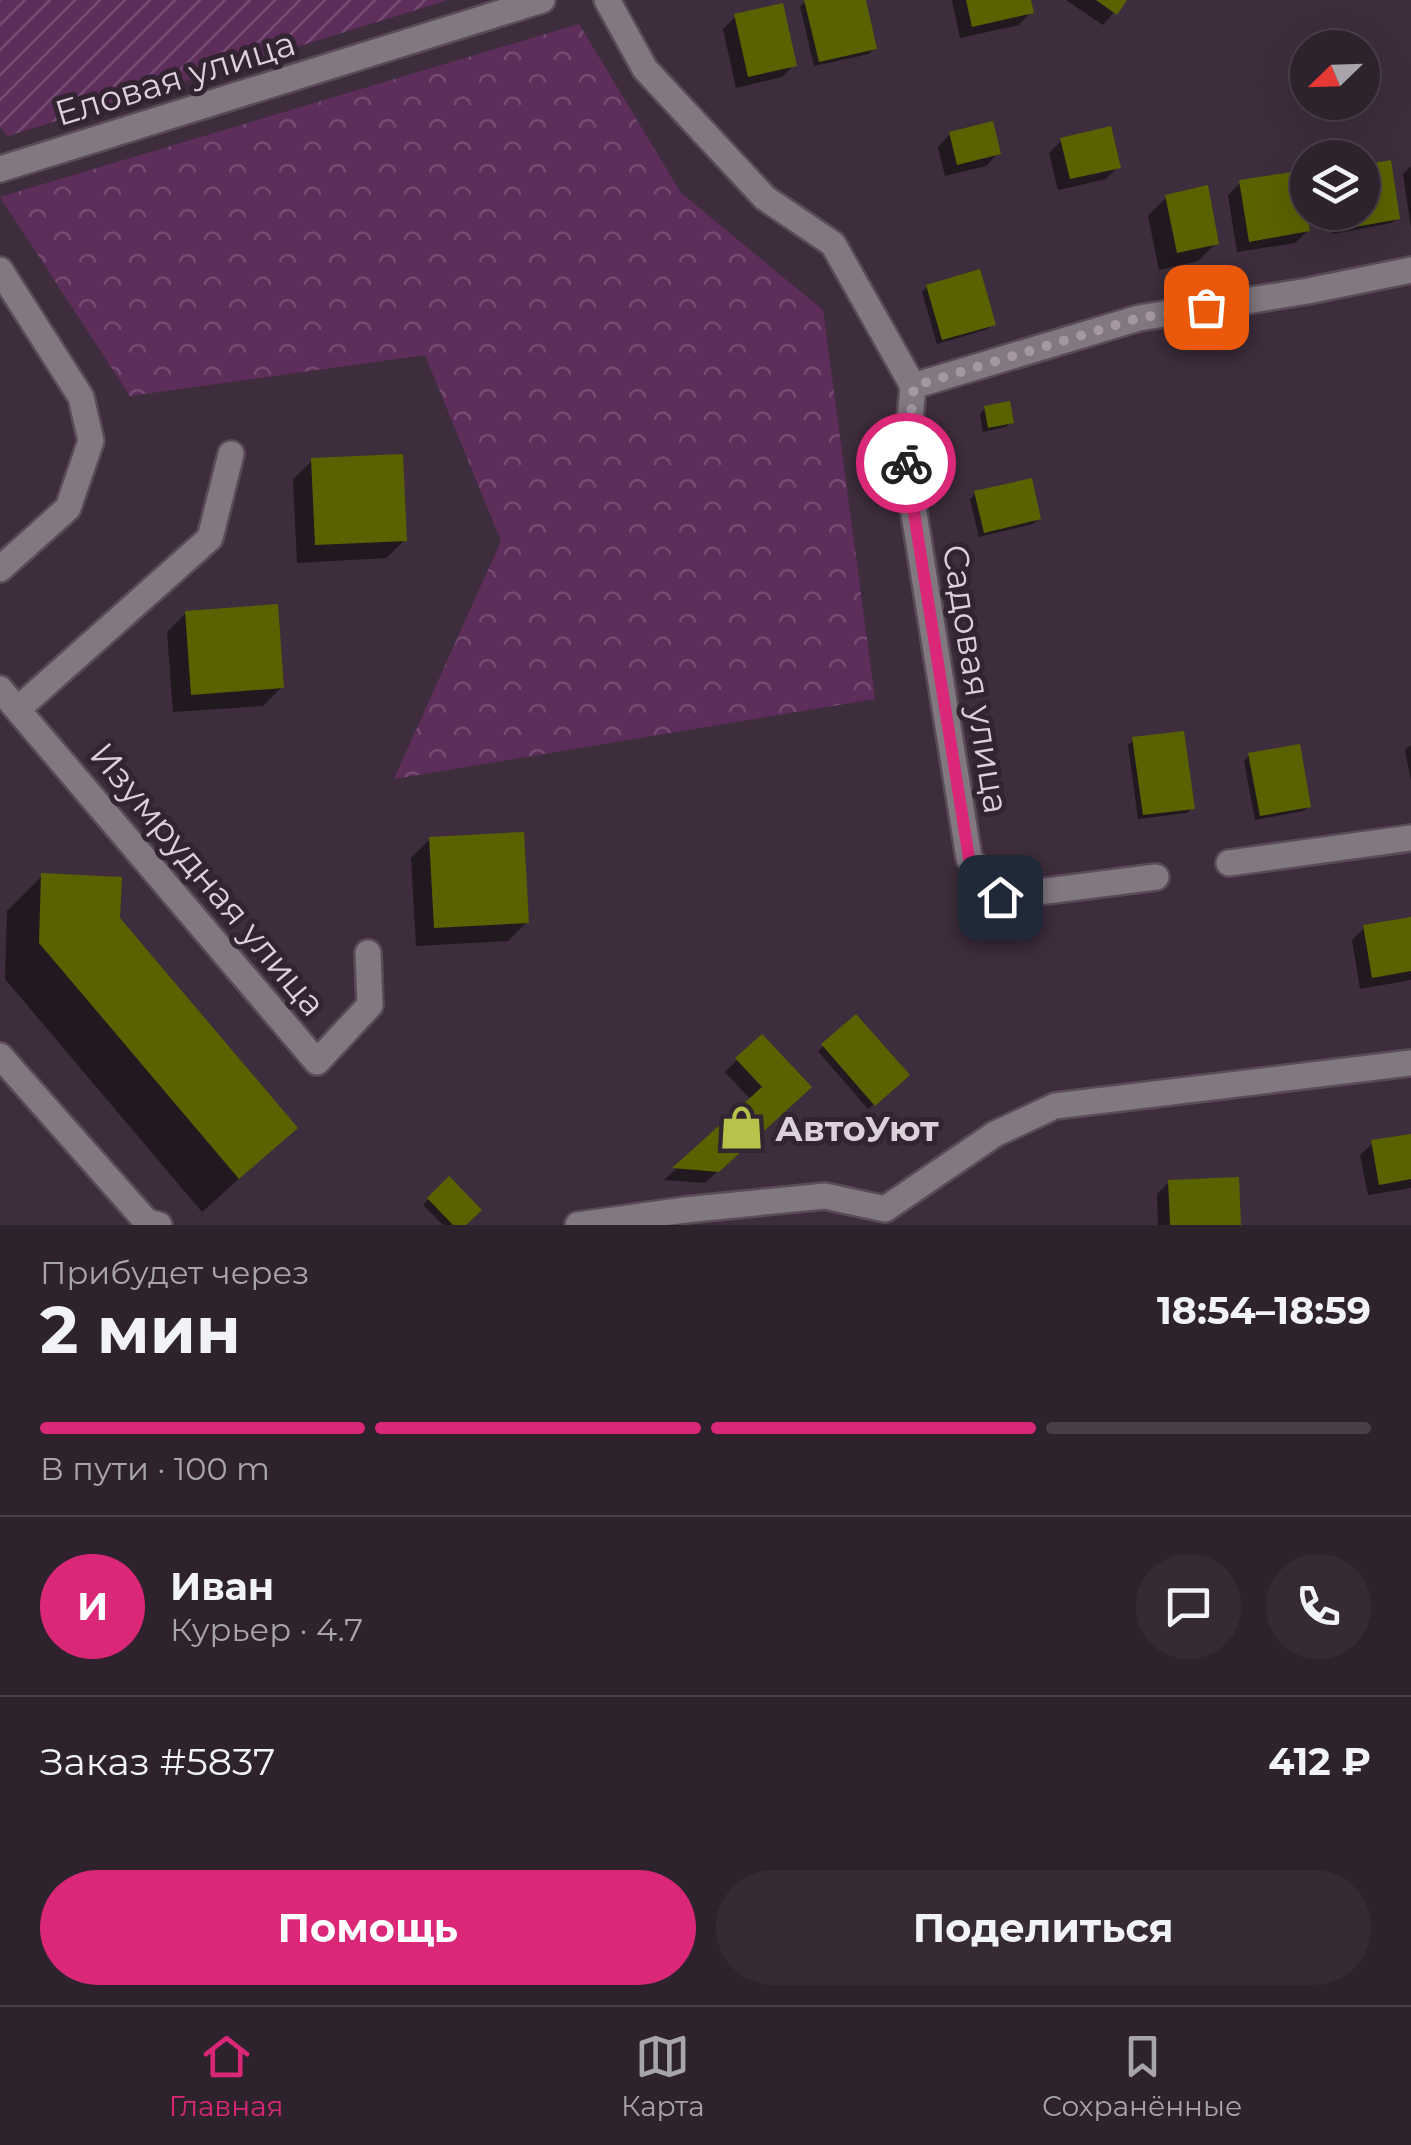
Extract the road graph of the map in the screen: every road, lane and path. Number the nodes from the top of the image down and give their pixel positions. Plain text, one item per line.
1 (542, 0) edge
2 (606, 0) edge
3 (0, 169) edge
4 (0, 270) edge
5 (1411, 270) edge
6 (914, 386) junction
7 (231, 454) dead end
8 (0, 570) edge
9 (0, 689) edge
10 (18, 708) junction
11 (1411, 838) edge
12 (1230, 863) dead end
13 (1156, 877) dead end
14 (368, 954) dead end
15 (0, 1056) edge
16 (1411, 1063) edge
17 (890, 1217) edge
18 (150, 1224) edge
19 (578, 1225) edge

1 - 3 street, Еловая улица
2 - 6 street
4 - 8 street
5 - 6 street
6 - 13 street, Садовая улица
7 - 10 street
9 - 10 street, Изумрудная улица
10 - 14 street, Изумрудная улица
11 - 12 street
15 - 18 street
16 - 17 street
17 - 19 street

